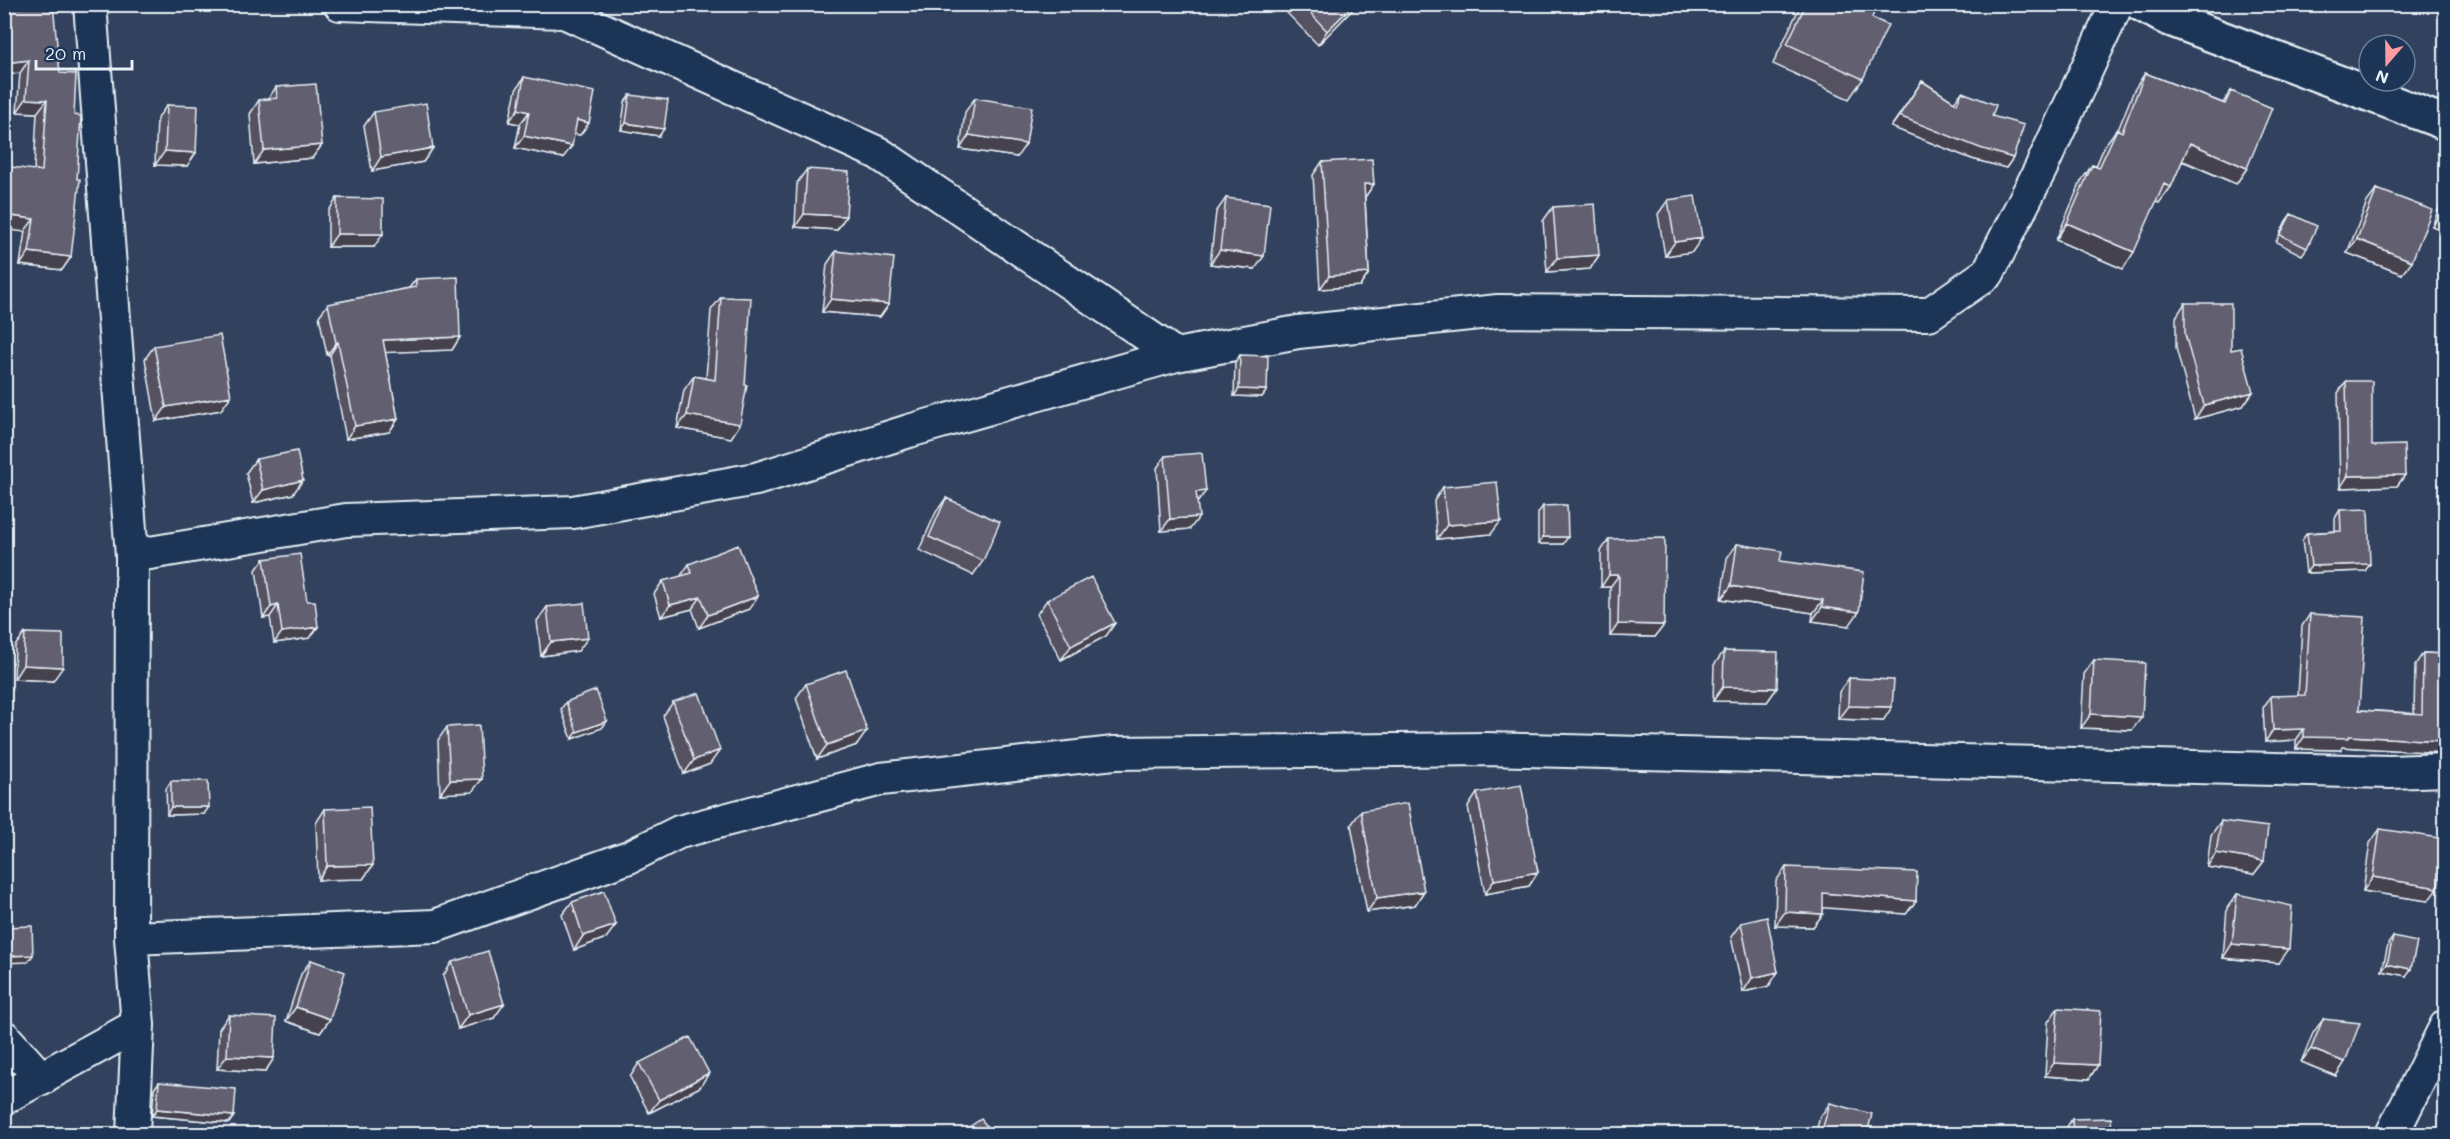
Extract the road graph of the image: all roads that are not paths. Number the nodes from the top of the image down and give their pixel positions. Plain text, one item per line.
1 (90, 4) edge
2 (340, 4) edge
3 (2117, 4) edge
4 (2158, 9) edge
5 (2445, 123) edge
6 (1176, 355) junction
7 (132, 556) junction
8 (2445, 770) edge
9 (131, 938) junction
10 (138, 1025) junction
11 (2445, 1026) edge
12 (4, 1037) edge
13 (42, 1079) junction
14 (4, 1098) edge
15 (133, 1134) edge
16 (2392, 1134) edge

1 - 7 street
2 - 6 street
3 - 6 street
4 - 5 street
6 - 7 street
7 - 9 street
8 - 9 street
9 - 10 street
10 - 13 street
10 - 15 street
11 - 16 street
12 - 13 street
13 - 14 street

